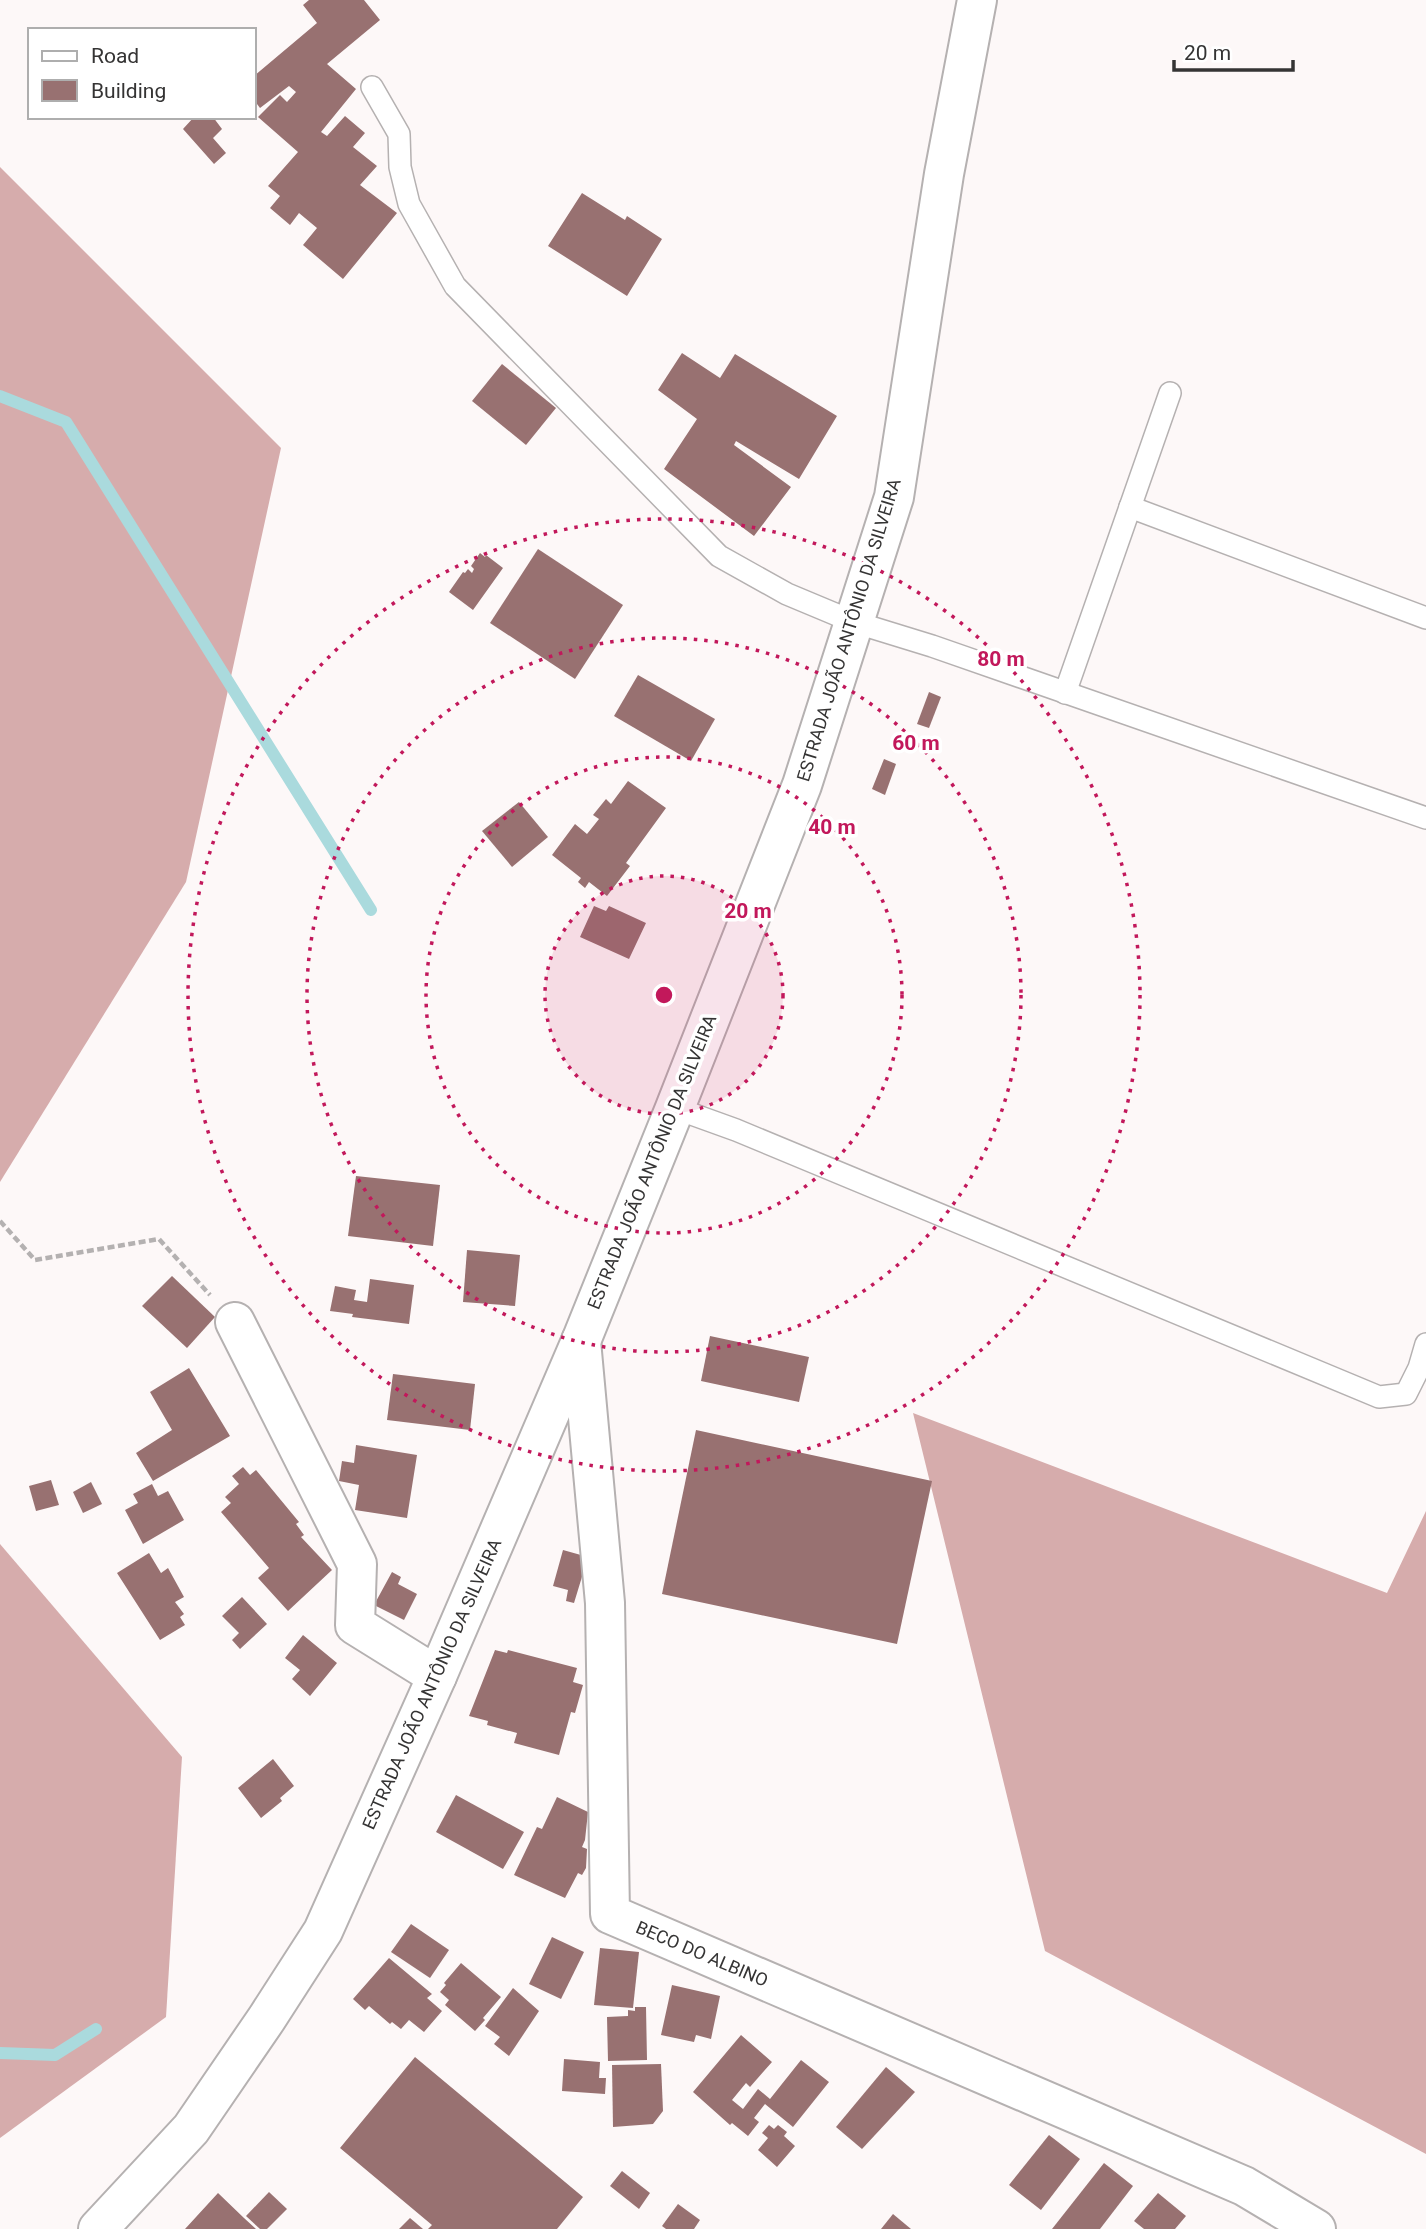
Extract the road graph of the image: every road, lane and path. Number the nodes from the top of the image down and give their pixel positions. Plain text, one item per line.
1 (977, 0) edge
2 (372, 88) dead end
3 (1170, 393) dead end
4 (1130, 508) junction
5 (1426, 618) edge
6 (854, 622) junction
7 (1065, 693) junction
8 (1426, 818) edge
9 (675, 1108) junction
10 (0, 1221) edge
11 (235, 1322) joint
12 (581, 1341) junction
13 (1426, 1344) edge
14 (437, 1676) junction
15 (98, 2229) edge
16 (1316, 2229) edge

1 - 6 main road, ESTRADA JOÃO ANTÔNIO DA SILVEIRA
2 - 6 lane
3 - 4 lane
4 - 5 lane
4 - 7 lane
6 - 7 lane
6 - 9 main road, ESTRADA JOÃO ANTÔNIO DA SILVEIRA
7 - 8 lane
9 - 12 main road, ESTRADA JOÃO ANTÔNIO DA SILVEIRA
9 - 13 lane
10 - 11 path
11 - 14 main road
12 - 14 main road, ESTRADA JOÃO ANTÔNIO DA SILVEIRA
12 - 16 main road, BECO DO ALBINO
14 - 15 main road, ESTRADA JOÃO ANTÔNIO DA SILVEIRA

